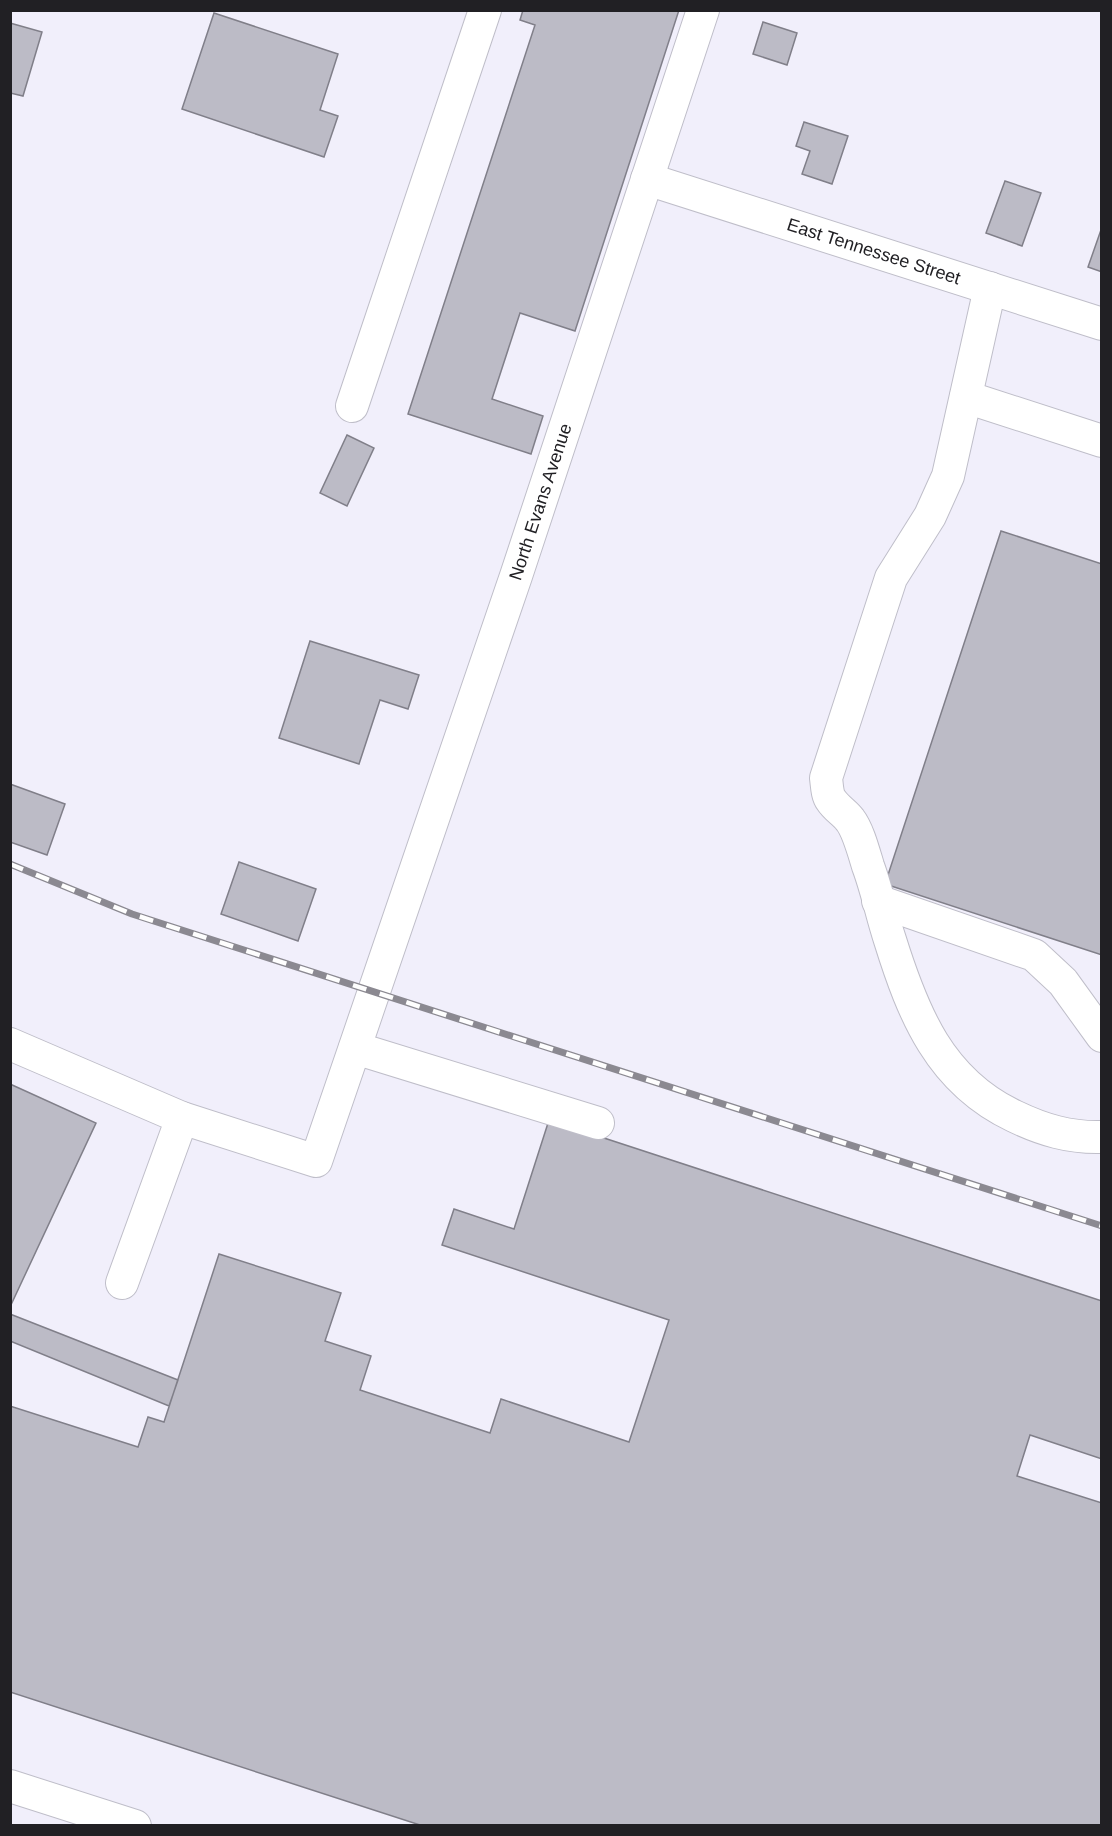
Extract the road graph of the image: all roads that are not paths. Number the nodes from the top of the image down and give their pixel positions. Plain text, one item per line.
1 (485, 10) edge
2 (703, 10) edge
3 (647, 178) junction
4 (990, 288) junction
5 (1101, 324) edge
6 (966, 397) junction
7 (352, 406) dead end
8 (1101, 441) edge
9 (878, 901) junction
10 (1101, 1036) edge
11 (10, 1044) edge
12 (355, 1048) junction
13 (182, 1118) junction
14 (598, 1123) dead end
15 (1066, 1135) junction
16 (1101, 1137) edge
17 (1101, 1147) edge
18 (122, 1283) dead end
19 (10, 1786) edge
20 (85, 1818) edge
21 (135, 1826) edge

1 - 7 street
2 - 3 street, North Evans Avenue
3 - 4 street, East Tennessee Street
3 - 12 street, North Evans Avenue
4 - 5 street, East Tennessee Street
4 - 6 street
6 - 8 street
6 - 9 street
9 - 10 street
9 - 15 street
11 - 13 street
12 - 13 street, North Evans Avenue
12 - 14 street
13 - 18 street
15 - 16 street
15 - 17 street
19 - 20 street
20 - 21 street

